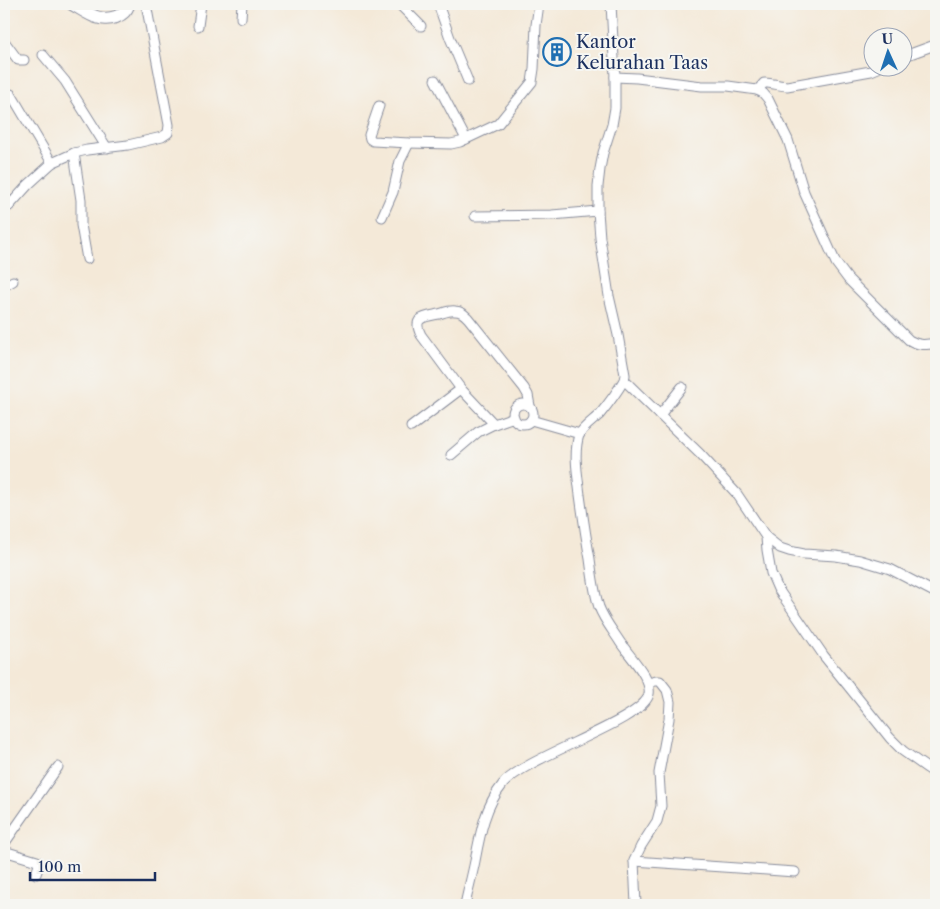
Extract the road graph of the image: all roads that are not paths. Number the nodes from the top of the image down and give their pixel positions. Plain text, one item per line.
1 (72, 4) edge
2 (130, 4) edge
3 (146, 4) edge
4 (202, 4) edge
5 (242, 4) edge
6 (398, 4) edge
7 (438, 4) edge
8 (539, 4) edge
9 (611, 4) edge
10 (241, 18) dead end
11 (198, 26) dead end
12 (421, 26) dead end
13 (4, 41) edge
14 (932, 46) dead end
15 (912, 54) edge
16 (43, 55) dead end
17 (24, 60) dead end
18 (862, 73) edge
19 (615, 77) junction
20 (435, 80) dead end
21 (468, 82) dead end
22 (758, 90) junction
23 (11, 94) dead end
24 (379, 106) dead end
25 (459, 142) junction
26 (409, 143) junction
27 (107, 148) junction
28 (74, 153) junction
29 (52, 163) junction
30 (4, 194) edge
31 (6, 208) edge
32 (598, 211) junction
33 (475, 216) dead end
34 (382, 217) dead end
35 (87, 260) dead end
36 (13, 281) dead end
37 (4, 286) edge
38 (935, 345) edge
39 (624, 380) junction
40 (682, 387) dead end
41 (461, 389) junction
42 (530, 406) junction
43 (660, 415) junction
44 (514, 417) junction
45 (531, 420) junction
46 (494, 424) junction
47 (411, 427) dead end
48 (580, 434) junction
49 (452, 455) dead end
50 (766, 536) junction
51 (936, 593) edge
52 (648, 684) junction
53 (58, 767) dead end
54 (936, 774) edge
55 (4, 844) edge
56 (4, 851) edge
57 (634, 861) junction
58 (795, 872) dead end
59 (36, 874) dead end
60 (465, 905) edge
61 (636, 905) edge

1 - 2 street
3 - 27 street
4 - 11 street
5 - 10 street
6 - 12 street
7 - 21 street
8 - 25 street
9 - 19 street
13 - 17 street
14 - 15 street
16 - 27 street
18 - 22 street
19 - 22 street
19 - 32 street
20 - 25 street
22 - 38 street
23 - 29 street
24 - 26 street
25 - 26 street
26 - 34 street
27 - 28 street
28 - 29 street
28 - 35 street
29 - 31 street
30 - 31 street
32 - 33 street
32 - 39 street
36 - 37 street
39 - 43 street
39 - 48 street
40 - 43 street
41 - 42 street
41 - 46 street
41 - 47 street
42 - 44 street
42 - 45 street
43 - 50 street
44 - 45 street
44 - 46 street
45 - 48 street
46 - 49 street
48 - 52 street
50 - 51 street
50 - 54 street
52 - 57 street
52 - 60 street
53 - 55 street
56 - 59 street
57 - 58 street
57 - 61 street

